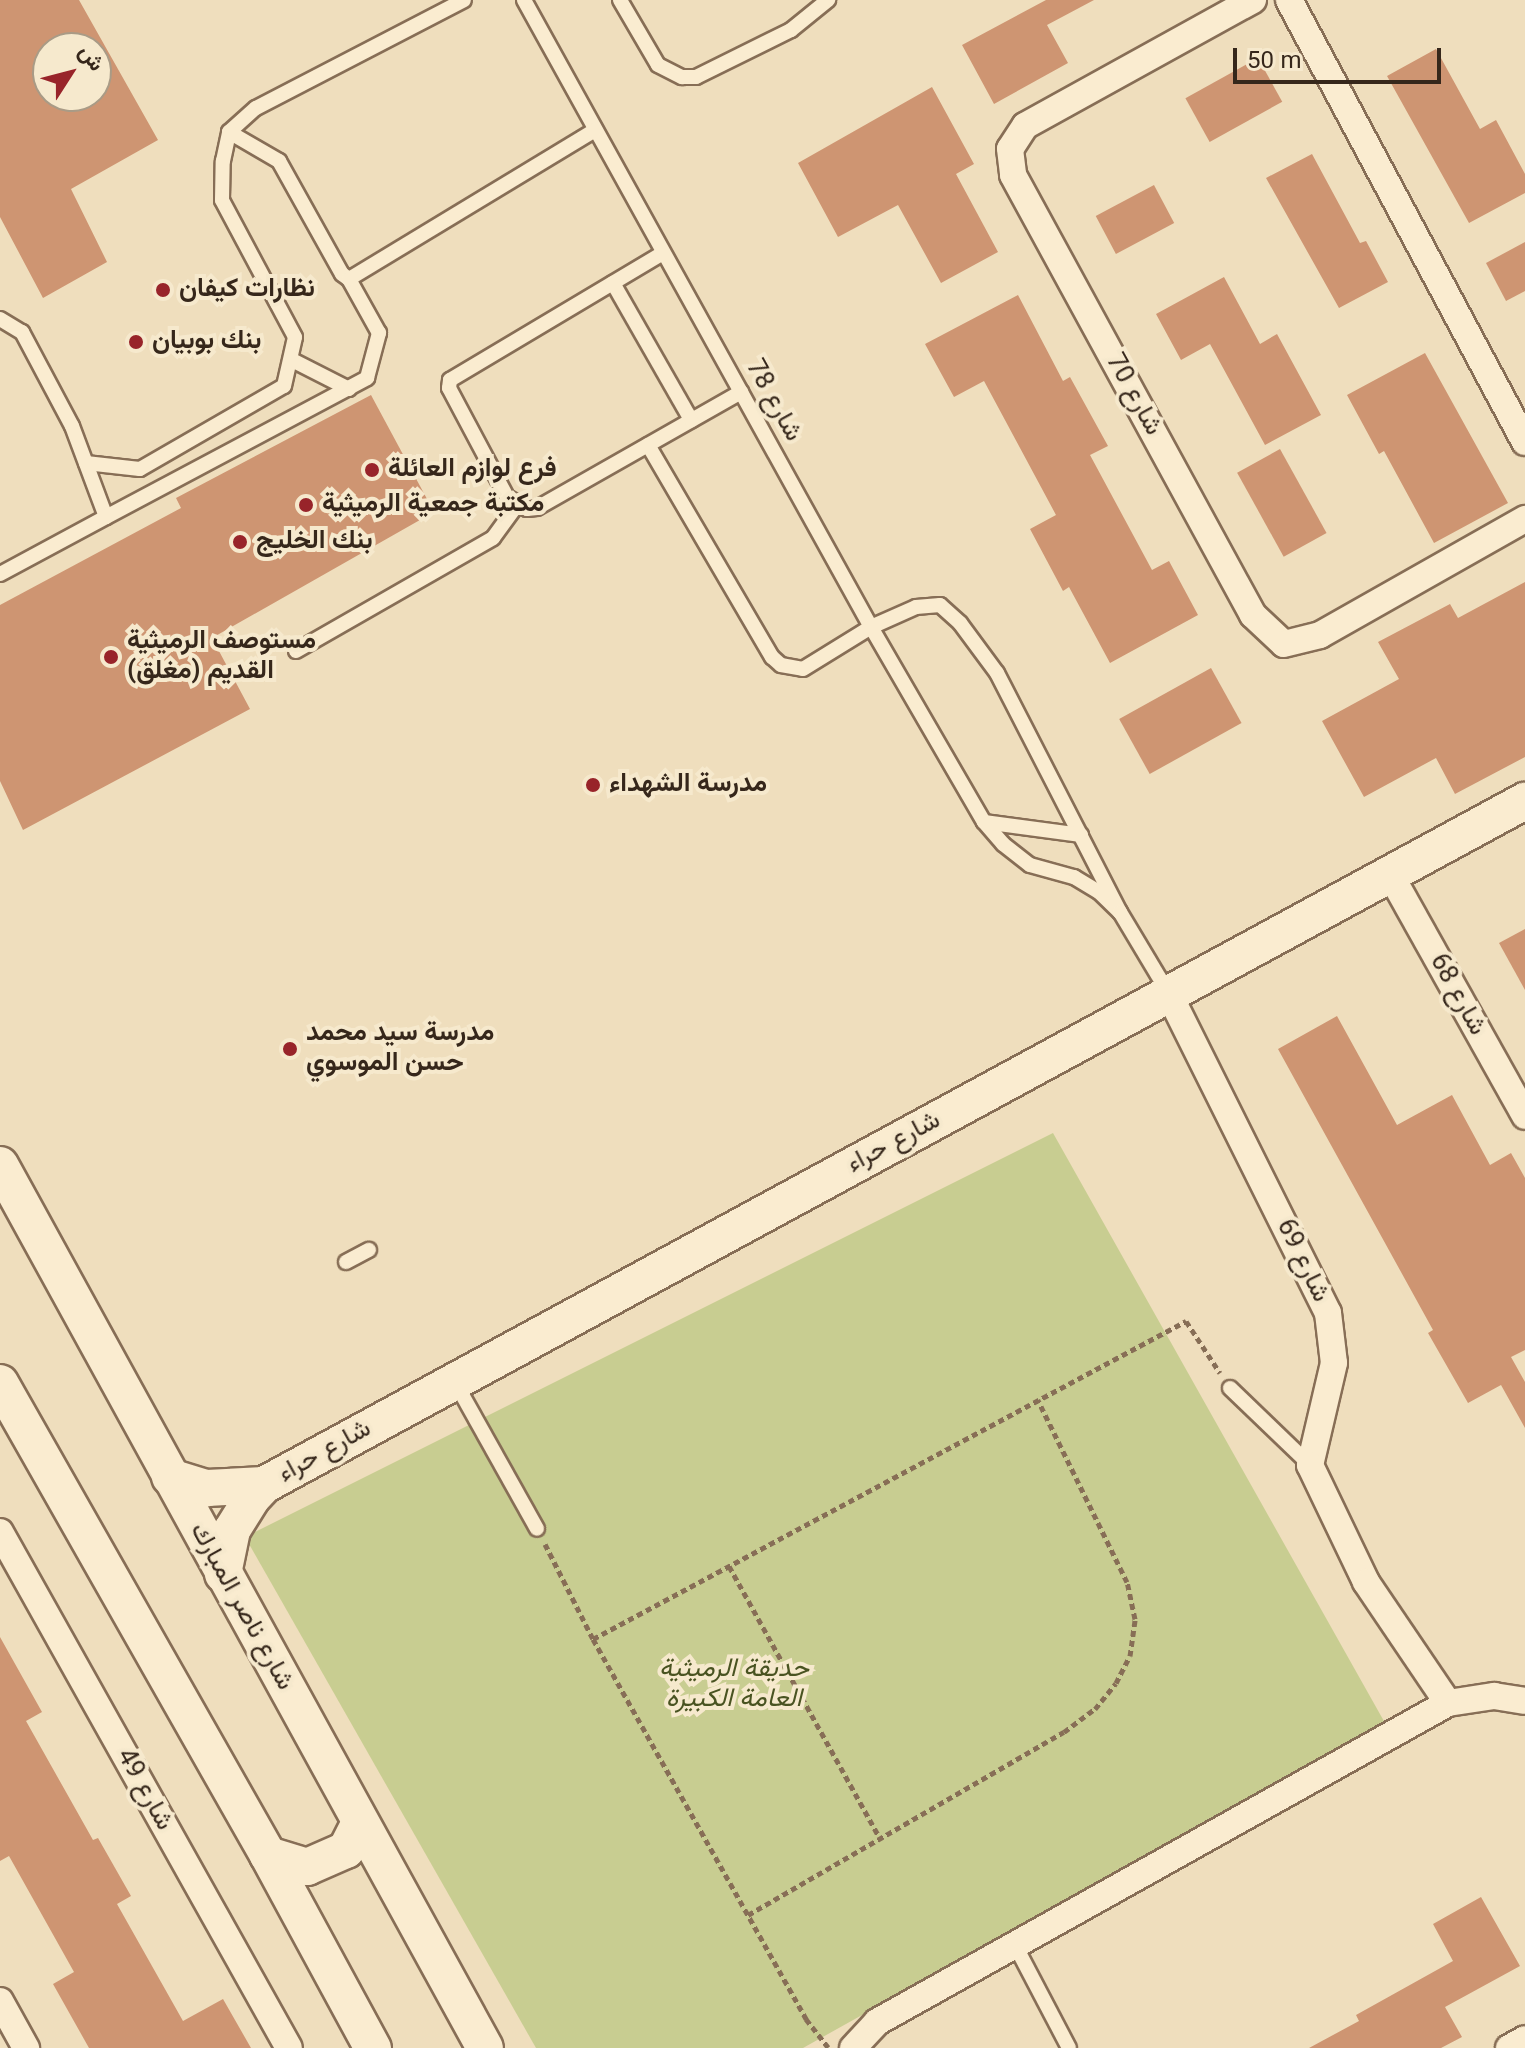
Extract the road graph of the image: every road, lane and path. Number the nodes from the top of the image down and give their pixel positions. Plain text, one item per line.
1 (464, 0) edge
2 (524, 0) edge
3 (620, 0) edge
4 (828, 0) edge
5 (1253, 0) edge
6 (1289, 0) edge
7 (446, 4) edge
8 (595, 130) junction
9 (229, 132) junction
10 (663, 253) junction
11 (349, 279) junction
12 (613, 283) junction
13 (0, 319) edge
14 (292, 360) junction
15 (349, 389) junction
16 (741, 392) junction
17 (691, 420) junction
18 (1525, 442) edge
19 (648, 445) junction
20 (86, 463) junction
21 (517, 505) junction
22 (106, 517) junction
23 (1525, 519) edge
24 (0, 574) edge
25 (871, 627) junction
26 (296, 651) dead end
27 (1525, 801) edge
28 (984, 822) junction
29 (1081, 835) junction
30 (1390, 874) junction
31 (1120, 912) junction
32 (1169, 994) junction
33 (1525, 1116) edge
34 (0, 1165) edge
35 (10, 1193) edge
36 (369, 1250) dead end
37 (346, 1262) dead end
38 (455, 1382) junction
39 (0, 1383) edge
40 (1230, 1388) joint
41 (1038, 1400) junction
42 (15, 1445) edge
43 (1310, 1465) junction
44 (170, 1477) junction
45 (264, 1485) junction
46 (537, 1529) joint
47 (0, 1532) edge
48 (729, 1566) junction
49 (223, 1574) junction
50 (593, 1639) junction
51 (1525, 1701) edge
52 (1448, 1703) junction
53 (360, 1823) junction
54 (880, 1838) junction
55 (268, 1855) junction
56 (748, 1915) junction
57 (1015, 1945) junction
58 (0, 2001) edge
59 (1525, 2039) edge
60 (26, 2048) edge
61 (289, 2048) edge
62 (373, 2048) edge
63 (485, 2048) edge
64 (828, 2048) edge
65 (853, 2048) edge
66 (1069, 2048) edge
67 (1509, 2048) edge

1 - 7 lane
2 - 8 lane, شارع 78
3 - 4 lane
5 - 23 street, شارع 70
6 - 18 street
7 - 9 lane
8 - 10 lane, شارع 78
8 - 11 lane
9 - 11 lane
9 - 14 lane
10 - 12 lane
10 - 16 lane, شارع 78
11 - 15 lane
12 - 17 lane
12 - 21 lane
13 - 20 lane
14 - 15 lane
14 - 20 lane
15 - 22 lane
16 - 17 lane
16 - 25 lane, شارع 78
17 - 19 lane
19 - 21 lane
19 - 25 lane
20 - 22 lane
21 - 26 lane
22 - 24 lane
25 - 28 lane, شارع 78
25 - 29 lane, شارع 78
27 - 30 street, شارع حراء
28 - 29 lane
28 - 31 lane, شارع 78
29 - 31 lane, شارع 78
30 - 32 street, شارع حراء
30 - 33 street, شارع 68
31 - 32 lane, شارع 78
32 - 38 street, شارع حراء
32 - 43 street, شارع 69
34 - 35 street, شارع ناصر المبارك
35 - 44 street, شارع ناصر المبارك
36 - 37 lane
38 - 45 street, شارع حراء
38 - 46 lane
39 - 42 street
40 - 41 path
40 - 43 lane
41 - 48 path
41 - 54 path
42 - 55 street
43 - 52 street
44 - 45 street, شارع حراء
44 - 49 street, شارع ناصر المبارك
45 - 49 street, شارع حراء
46 - 50 path
47 - 61 street, شارع 49
48 - 50 path
48 - 54 path
49 - 53 street, شارع ناصر المبارك
50 - 56 path
51 - 52 street
52 - 57 street
53 - 55 street
53 - 63 street, شارع ناصر المبارك
54 - 56 path
55 - 62 street
56 - 64 path
57 - 65 street
57 - 66 lane
58 - 60 street
59 - 67 street

